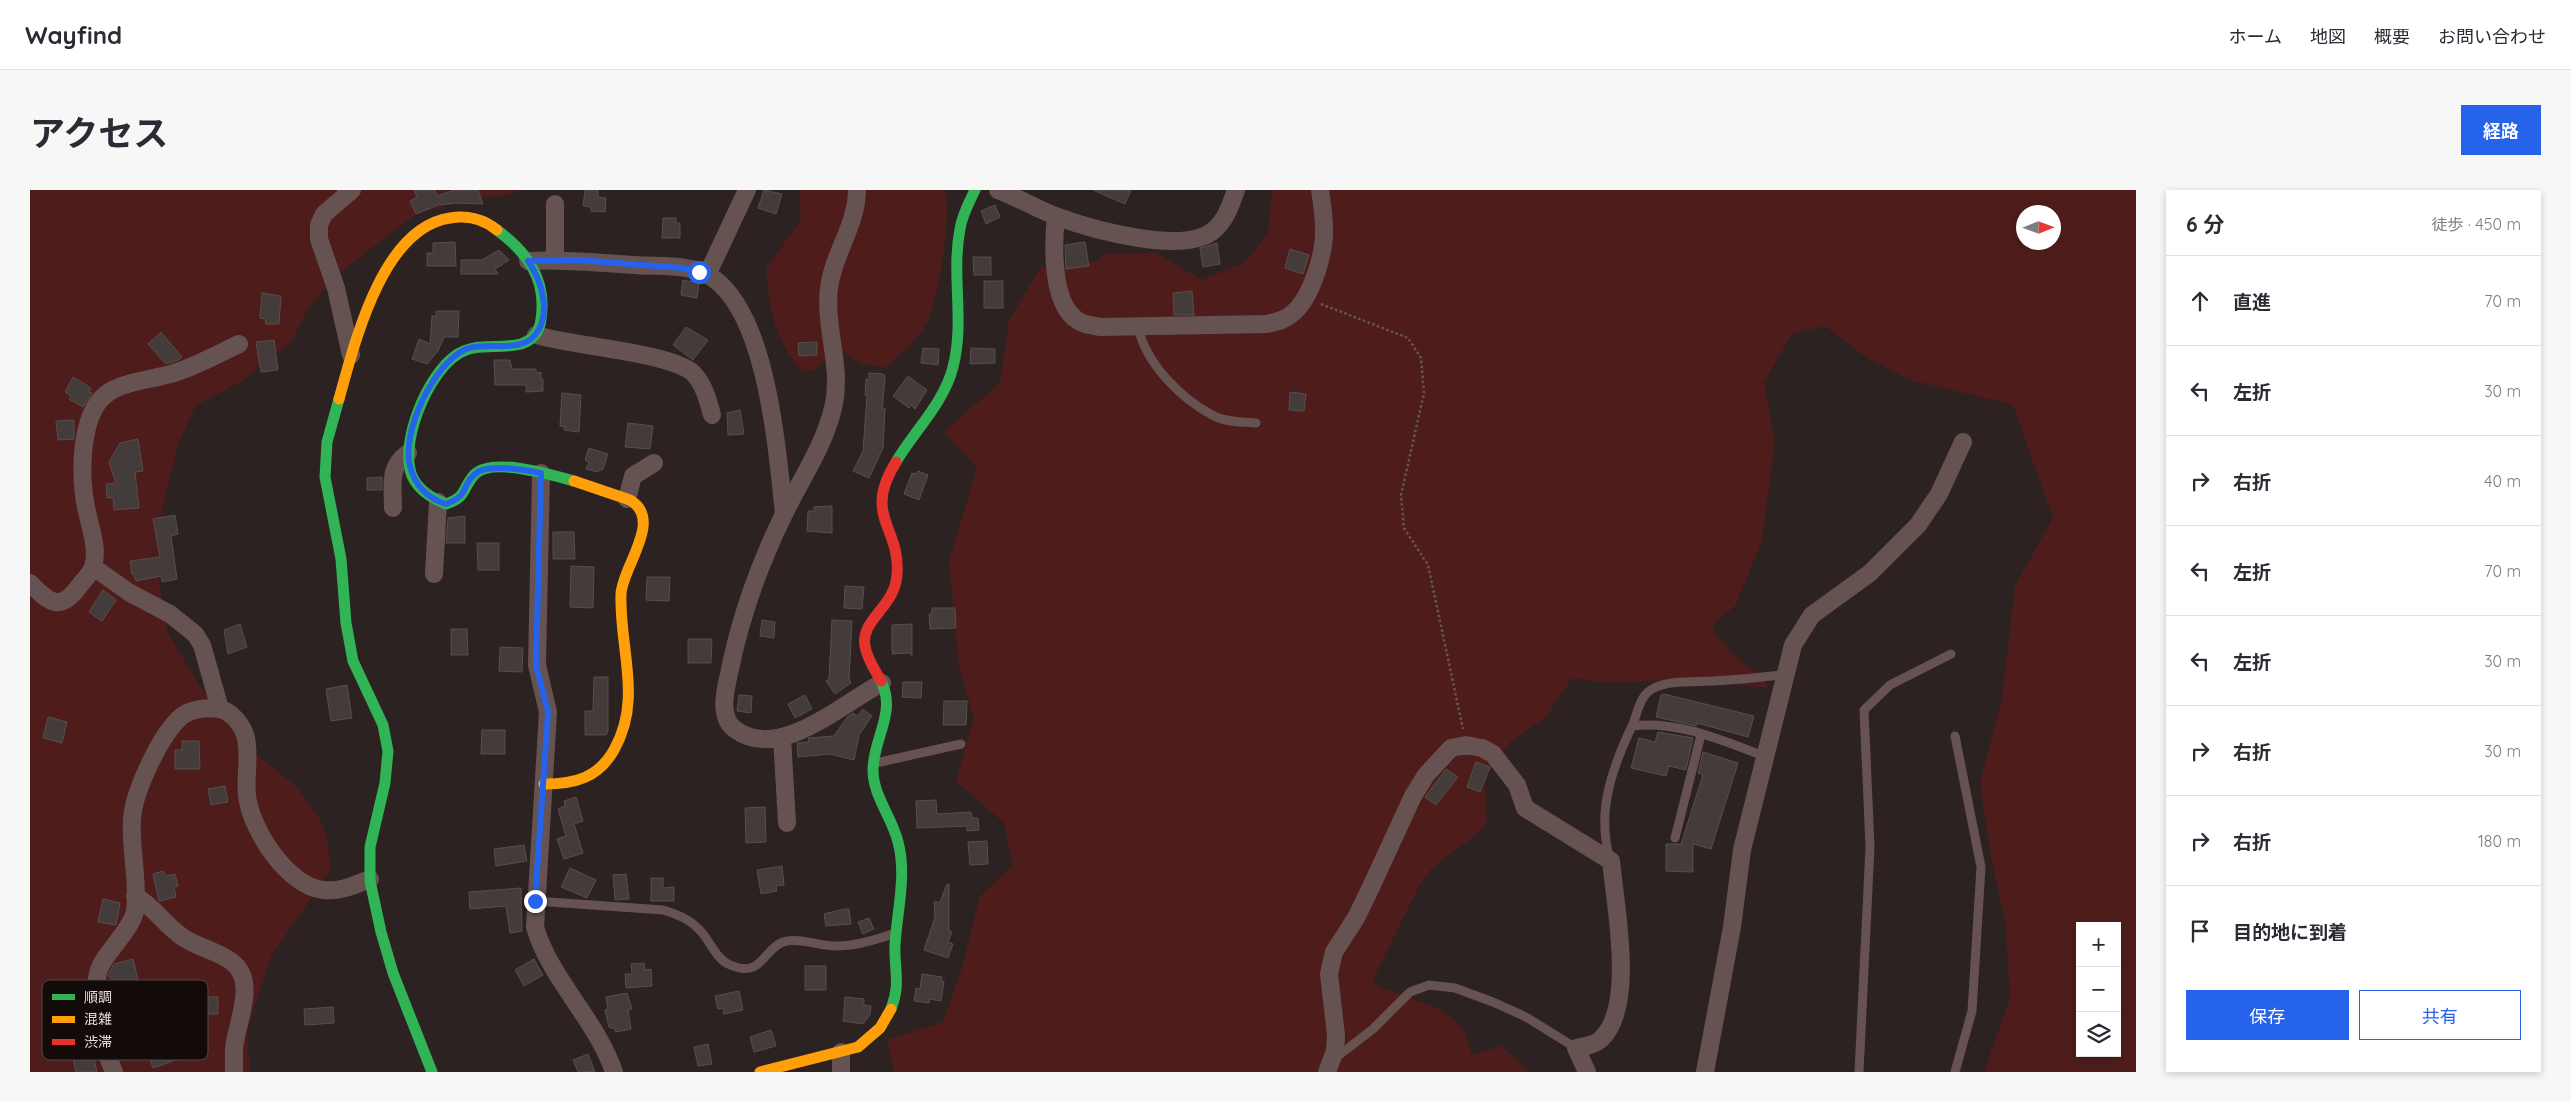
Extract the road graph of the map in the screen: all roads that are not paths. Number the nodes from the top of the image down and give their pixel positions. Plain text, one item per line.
1 (352, 190) edge
2 (747, 190) edge
3 (856, 190) edge
4 (975, 190) edge
5 (998, 190) edge
6 (1236, 190) edge
7 (1320, 190) edge
8 (555, 204) dead end
9 (1056, 216) junction
10 (555, 260) junction
11 (528, 261) junction
12 (707, 275) junction
13 (1138, 326) junction
14 (536, 335) junction
15 (239, 344) dead end
16 (351, 355) junction
17 (712, 415) dead end
18 (1256, 423) dead end
19 (1963, 442) dead end
20 (408, 453) junction
21 (654, 463) dead end
22 (541, 473) junction
23 (627, 499) junction
24 (438, 502) junction
25 (393, 508) dead end
26 (784, 514) junction
27 (93, 567) junction
28 (434, 574) dead end
29 (30, 583) edge
30 (1951, 654) dead end
31 (1784, 675) junction
32 (882, 682) junction
33 (220, 709) junction
34 (1632, 726) junction
35 (1701, 734) junction
36 (1955, 736) dead end
37 (782, 737) junction
38 (961, 744) dead end
39 (1764, 756) junction
40 (874, 764) junction
41 (544, 784) junction
42 (787, 824) dead end
43 (1674, 838) dead end
44 (1611, 861) junction
45 (370, 879) junction
46 (135, 896) junction
47 (535, 901) junction
48 (896, 933) junction
49 (98, 980) edge
50 (1576, 1048) junction
51 (841, 1052) junction
52 (110, 1060) edge
53 (1329, 1066) edge
54 (114, 1072) edge
55 (234, 1072) edge
56 (432, 1072) edge
57 (614, 1072) edge
58 (760, 1072) edge
59 (841, 1072) edge
60 (1588, 1072) edge
61 (1705, 1072) edge
62 (1859, 1072) edge
63 (1955, 1072) edge

1 - 16 street
2 - 12 street
3 - 26 street
4 - 32 street
5 - 9 street
6 - 9 street
7 - 13 street
8 - 10 street
9 - 13 street
10 - 11 street
10 - 12 street
11 - 14 street
11 - 16 street
12 - 26 street
13 - 18 lane
14 - 17 street
14 - 20 street
15 - 27 street
16 - 45 street
19 - 31 street
20 - 24 street
20 - 25 street
21 - 23 street
22 - 23 street
22 - 24 street
22 - 41 street
23 - 41 street
24 - 28 street
26 - 37 street
27 - 29 street
27 - 33 street
30 - 62 lane
31 - 34 lane
31 - 39 street
32 - 37 street
32 - 40 street
33 - 45 street
33 - 46 street
34 - 35 lane
34 - 44 lane
35 - 39 lane
35 - 43 lane
36 - 63 lane
37 - 42 street
38 - 40 lane
39 - 61 street
40 - 48 street
41 - 47 street
44 - 50 street
44 - 53 street
45 - 56 street
46 - 49 street
46 - 55 street
47 - 48 lane
47 - 57 street
48 - 51 street
50 - 53 lane
50 - 60 street
51 - 58 street
51 - 59 street
52 - 54 street

